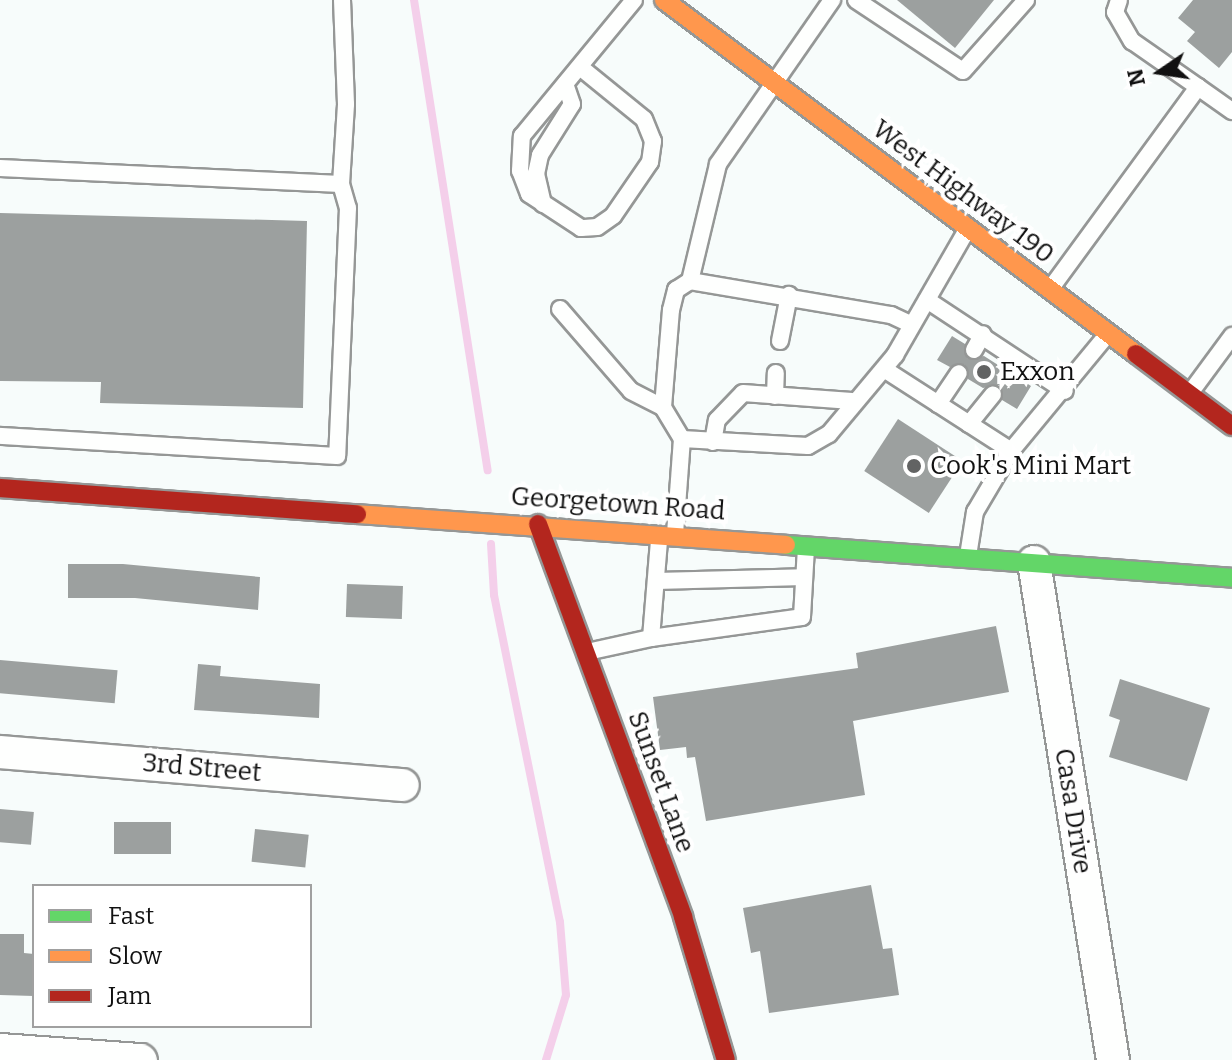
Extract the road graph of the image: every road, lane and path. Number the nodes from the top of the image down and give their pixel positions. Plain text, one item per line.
1 (342, 0) edge
2 (634, 0) edge
3 (664, 0) edge
4 (832, 0) edge
5 (856, 0) edge
6 (1026, 0) edge
7 (1117, 6) edge
8 (580, 67) junction
9 (771, 81) junction
10 (565, 84) junction
11 (1198, 87) junction
12 (1232, 111) edge
13 (0, 168) edge
14 (341, 184) junction
15 (543, 204) junction
16 (968, 228) junction
17 (690, 281) junction
18 (1049, 289) junction
19 (789, 295) junction
20 (927, 300) junction
21 (560, 309) dead end
22 (912, 325) junction
23 (983, 334) junction
24 (1107, 335) junction
25 (1232, 336) edge
26 (780, 341) dead end
27 (974, 350) dead end
28 (1016, 356) junction
29 (884, 369) junction
30 (1009, 372) dead end
31 (776, 373) dead end
32 (959, 373) dead end
33 (1065, 391) junction
34 (993, 394) dead end
35 (1189, 394) junction
36 (775, 396) junction
37 (852, 401) junction
38 (938, 404) junction
39 (663, 407) junction
40 (969, 424) junction
41 (1232, 426) edge
42 (0, 436) edge
43 (682, 439) junction
44 (713, 442) junction
45 (1011, 451) junction
46 (0, 488) edge
47 (538, 524) junction
48 (667, 534) junction
49 (807, 545) junction
50 (968, 557) junction
51 (1034, 562) junction
52 (1230, 574) edge
53 (804, 577) junction
54 (656, 581) junction
55 (651, 638) junction
56 (585, 652) junction
57 (0, 752) edge
58 (403, 785) dead end
59 (0, 1050) edge
60 (141, 1060) edge
61 (726, 1060) edge
62 (1113, 1060) edge

1 - 14 lane
2 - 8 lane
3 - 9 street, West Highway 190
4 - 9 lane
5 - 6 lane
7 - 11 lane
8 - 10 lane
8 - 15 lane
9 - 16 street, West Highway 190
9 - 17 lane
10 - 15 lane
10 - 15 lane
11 - 12 lane
11 - 18 lane
13 - 14 lane
14 - 42 lane
16 - 18 street, West Highway 190
16 - 20 lane
17 - 19 lane
17 - 39 lane
18 - 24 street, West Highway 190
19 - 22 lane
19 - 26 lane
20 - 22 lane
20 - 23 lane
21 - 39 lane
22 - 29 lane
23 - 27 lane
23 - 28 lane
24 - 33 lane
24 - 35 street, West Highway 190
25 - 35 lane
28 - 30 lane
28 - 33 lane
29 - 37 lane
29 - 38 lane
31 - 36 lane
32 - 38 lane
33 - 45 lane
34 - 40 lane
35 - 41 street, West Highway 190
36 - 37 lane
36 - 44 lane
37 - 44 lane
38 - 40 lane
39 - 43 lane
40 - 45 lane
43 - 44 lane
43 - 48 lane
45 - 50 lane
46 - 47 street, Georgetown Road
47 - 48 street, Georgetown Road
47 - 56 street, Sunset Lane
48 - 49 street, Georgetown Road
48 - 54 lane
49 - 50 street, Georgetown Road
49 - 53 lane
50 - 51 street, Georgetown Road
51 - 52 street, Georgetown Road
51 - 62 street, Casa Drive
53 - 54 lane
53 - 55 lane
54 - 55 lane
55 - 56 lane
56 - 61 street, Sunset Lane
57 - 58 street, 3rd Street
59 - 60 street

